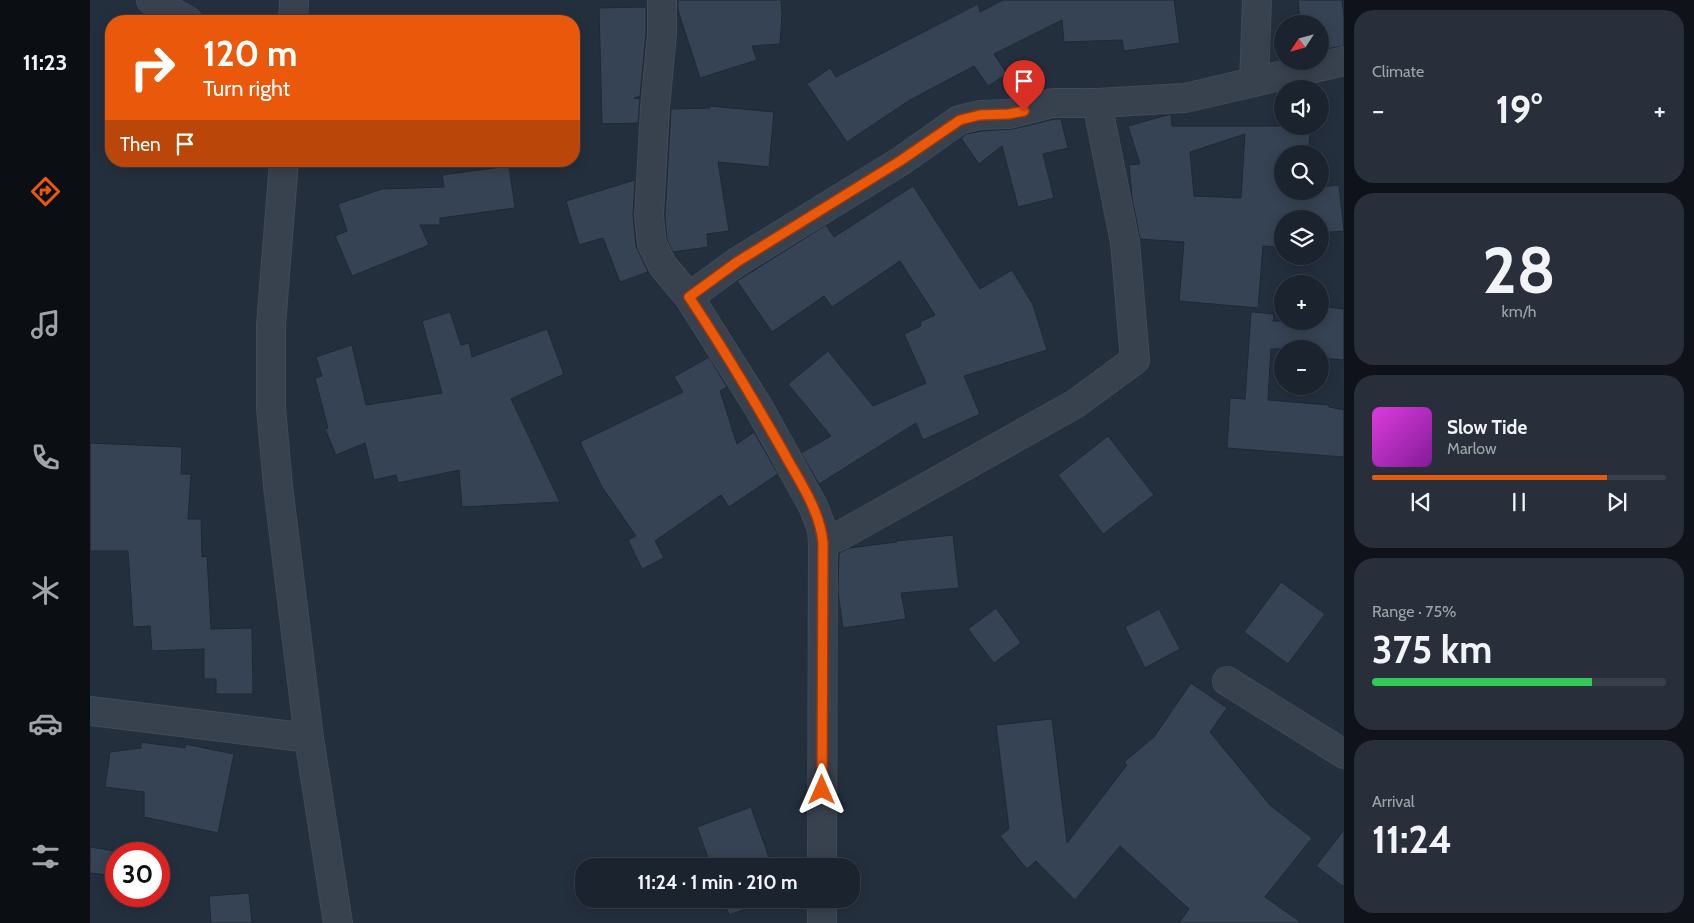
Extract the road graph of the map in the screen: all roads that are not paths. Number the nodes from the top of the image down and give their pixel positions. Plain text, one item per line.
1 (151, 0) edge
2 (294, 0) edge
3 (662, 0) edge
4 (1257, 0) edge
5 (177, 15) edge
6 (293, 15) edge
7 (1344, 61) edge
8 (1254, 82) junction
9 (1097, 103) junction
10 (284, 167) edge
11 (689, 297) junction
12 (823, 543) junction
13 (1228, 681) dead end
14 (90, 711) edge
15 (309, 738) junction
16 (1344, 754) edge
17 (822, 858) edge
18 (822, 908) edge
19 (338, 923) edge
20 (822, 923) edge

1 - 5 street
2 - 6 street
3 - 11 street
4 - 8 street
7 - 8 street
8 - 9 street
9 - 11 street
9 - 12 street
10 - 15 street
11 - 12 street
12 - 17 street
13 - 16 street
14 - 15 street
15 - 19 street
18 - 20 street

